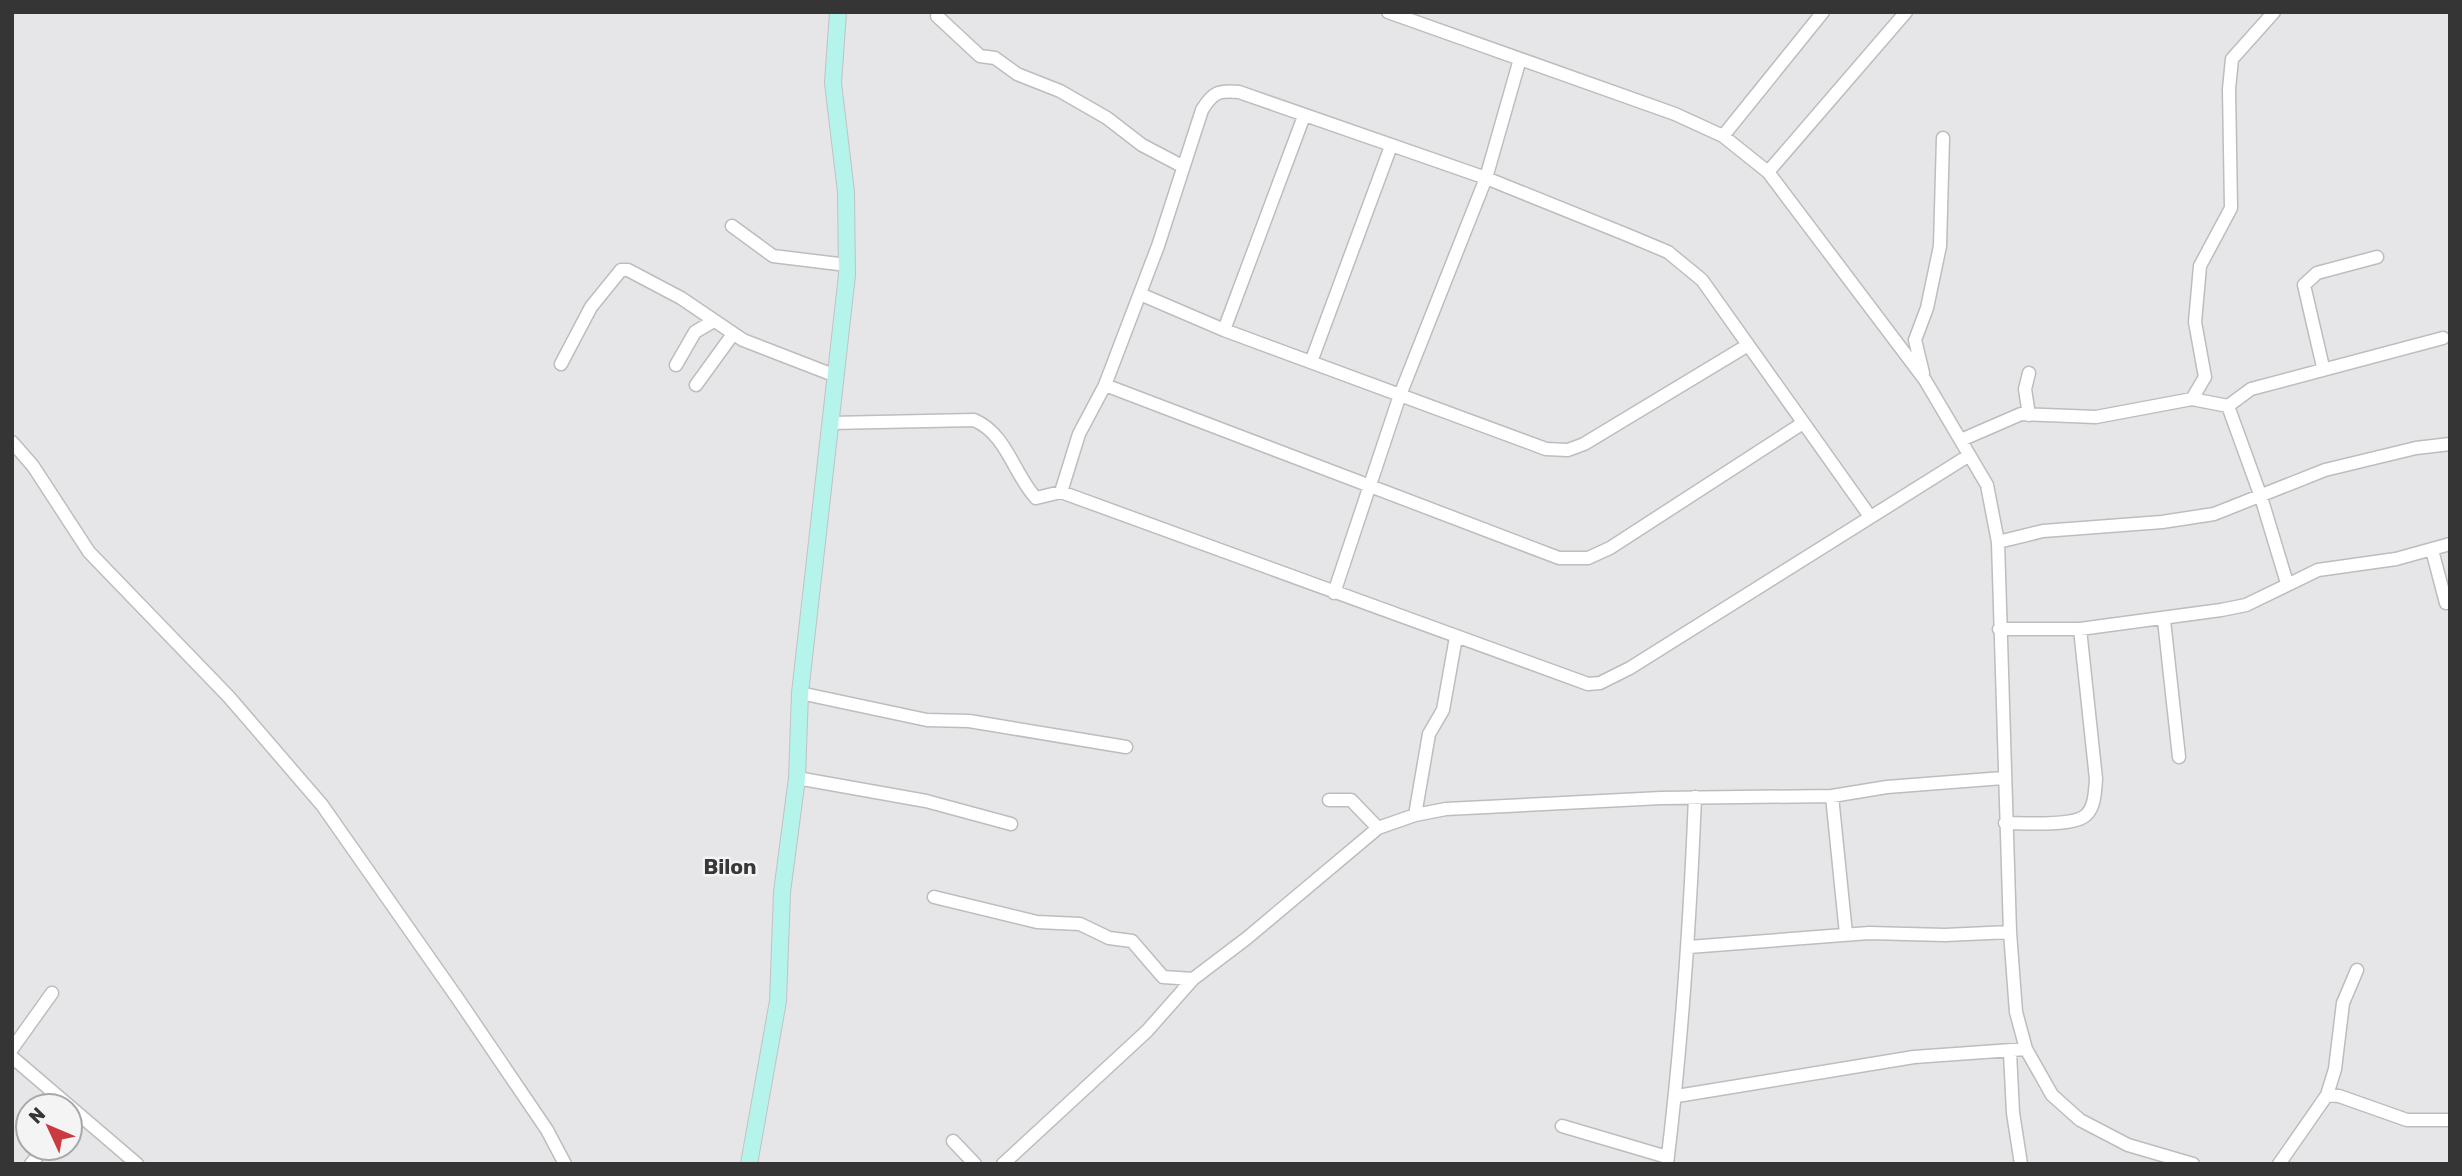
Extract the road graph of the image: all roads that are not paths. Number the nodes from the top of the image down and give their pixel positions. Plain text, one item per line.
1 (838, 12) edge
2 (1388, 12) edge
3 (1823, 12) edge
4 (1906, 12) edge
5 (2274, 12) edge
6 (937, 16) dead end
7 (1520, 59) junction
8 (1304, 116) junction
9 (1723, 136) junction
10 (1943, 138) dead end
11 (1391, 146) junction
12 (1182, 166) junction
13 (1768, 172) junction
14 (1486, 178) junction
15 (732, 226) dead end
16 (2377, 257) dead end
17 (847, 265) junction
18 (1140, 294) junction
19 (712, 321) junction
20 (1224, 330) junction
21 (733, 334) junction
22 (2443, 338) dead end
23 (1748, 345) junction
24 (1311, 362) junction
25 (561, 364) dead end
26 (676, 365) dead end
27 (2323, 367) junction
28 (2029, 373) dead end
29 (836, 376) junction
30 (1925, 380) junction
31 (696, 385) dead end
32 (1105, 386) junction
33 (1400, 394) junction
34 (2192, 399) junction
35 (2228, 406) junction
36 (2029, 415) junction
37 (831, 423) junction
38 (1803, 423) junction
39 (1961, 440) junction
40 (12, 442) edge
41 (2450, 444) edge
42 (1968, 456) junction
43 (1368, 483) junction
44 (1061, 492) junction
45 (2261, 497) junction
46 (1869, 515) junction
47 (1998, 542) junction
48 (2450, 544) edge
49 (2432, 550) junction
50 (2287, 583) junction
51 (1334, 593) junction
52 (2446, 603) dead end
53 (2164, 620) junction
54 (1998, 629) junction
55 (2080, 629) junction
56 (1456, 637) junction
57 (800, 693) junction
58 (1126, 747) dead end
59 (2179, 757) dead end
60 (797, 778) junction
61 (2003, 778) junction
62 (1832, 796) junction
63 (1695, 797) junction
64 (1329, 800) dead end
65 (1415, 815) junction
66 (2005, 823) junction
67 (1011, 824) dead end
68 (1378, 828) junction
69 (934, 897) dead end
70 (2010, 932) junction
71 (1846, 934) junction
72 (1689, 947) junction
73 (2357, 970) dead end
74 (1193, 979) junction
75 (52, 993) dead end
76 (12, 1049) edge
77 (2026, 1049) junction
78 (2010, 1052) junction
79 (12, 1057) edge
80 (50, 1092) edge
81 (2326, 1095) junction
82 (1677, 1096) junction
83 (2450, 1120) edge
84 (84, 1122) edge
85 (1562, 1126) dead end
86 (953, 1141) dead end
87 (1009, 1161) edge
88 (1667, 1161) edge
89 (2017, 1161) edge
90 (137, 1164) edge
91 (565, 1164) edge
92 (749, 1164) edge
93 (975, 1164) edge
94 (2193, 1164) edge
95 (2279, 1164) edge

1 - 17 main road
2 - 7 street
3 - 9 street
4 - 13 street
5 - 34 street
6 - 12 street
7 - 9 street
7 - 14 street
8 - 11 street
8 - 12 street
8 - 20 street
9 - 13 street
10 - 30 street
11 - 14 street
11 - 24 street
12 - 18 street
13 - 30 street
14 - 23 street
14 - 33 street
15 - 17 street
16 - 27 street
17 - 29 main road
18 - 20 street
18 - 32 street
19 - 21 street
19 - 25 street
19 - 26 street
20 - 24 street
21 - 29 street
21 - 31 street
22 - 27 street
23 - 33 street
23 - 38 street
24 - 33 street
27 - 35 street
28 - 36 street
29 - 37 main road
30 - 39 street
32 - 43 street
32 - 44 street
33 - 43 street
34 - 35 street
34 - 36 street
35 - 45 street
36 - 39 street
37 - 44 street
37 - 57 main road
38 - 43 street
38 - 46 street
39 - 42 street
40 - 91 street
41 - 45 street
42 - 46 street
42 - 47 street
43 - 51 street
44 - 51 street
45 - 47 street
45 - 50 street
46 - 56 street
47 - 54 street
48 - 49 street
49 - 50 street
49 - 52 street
50 - 53 street
51 - 56 street
53 - 55 street
53 - 59 street
54 - 55 street
54 - 61 street
55 - 66 street
56 - 65 street
57 - 58 street
57 - 60 main road
60 - 67 street
60 - 92 main road
61 - 62 street
61 - 66 street
62 - 63 street
62 - 71 street
63 - 65 street
63 - 72 street
64 - 68 street
65 - 68 street
66 - 70 street
68 - 74 street
69 - 74 street
70 - 71 street
70 - 77 street
71 - 72 street
72 - 82 street
73 - 81 street
74 - 87 street
75 - 76 street
77 - 78 street
77 - 94 street
78 - 82 street
78 - 89 street
79 - 80 street
81 - 83 street
81 - 95 street
82 - 88 street
84 - 90 street
85 - 88 street
86 - 93 street

